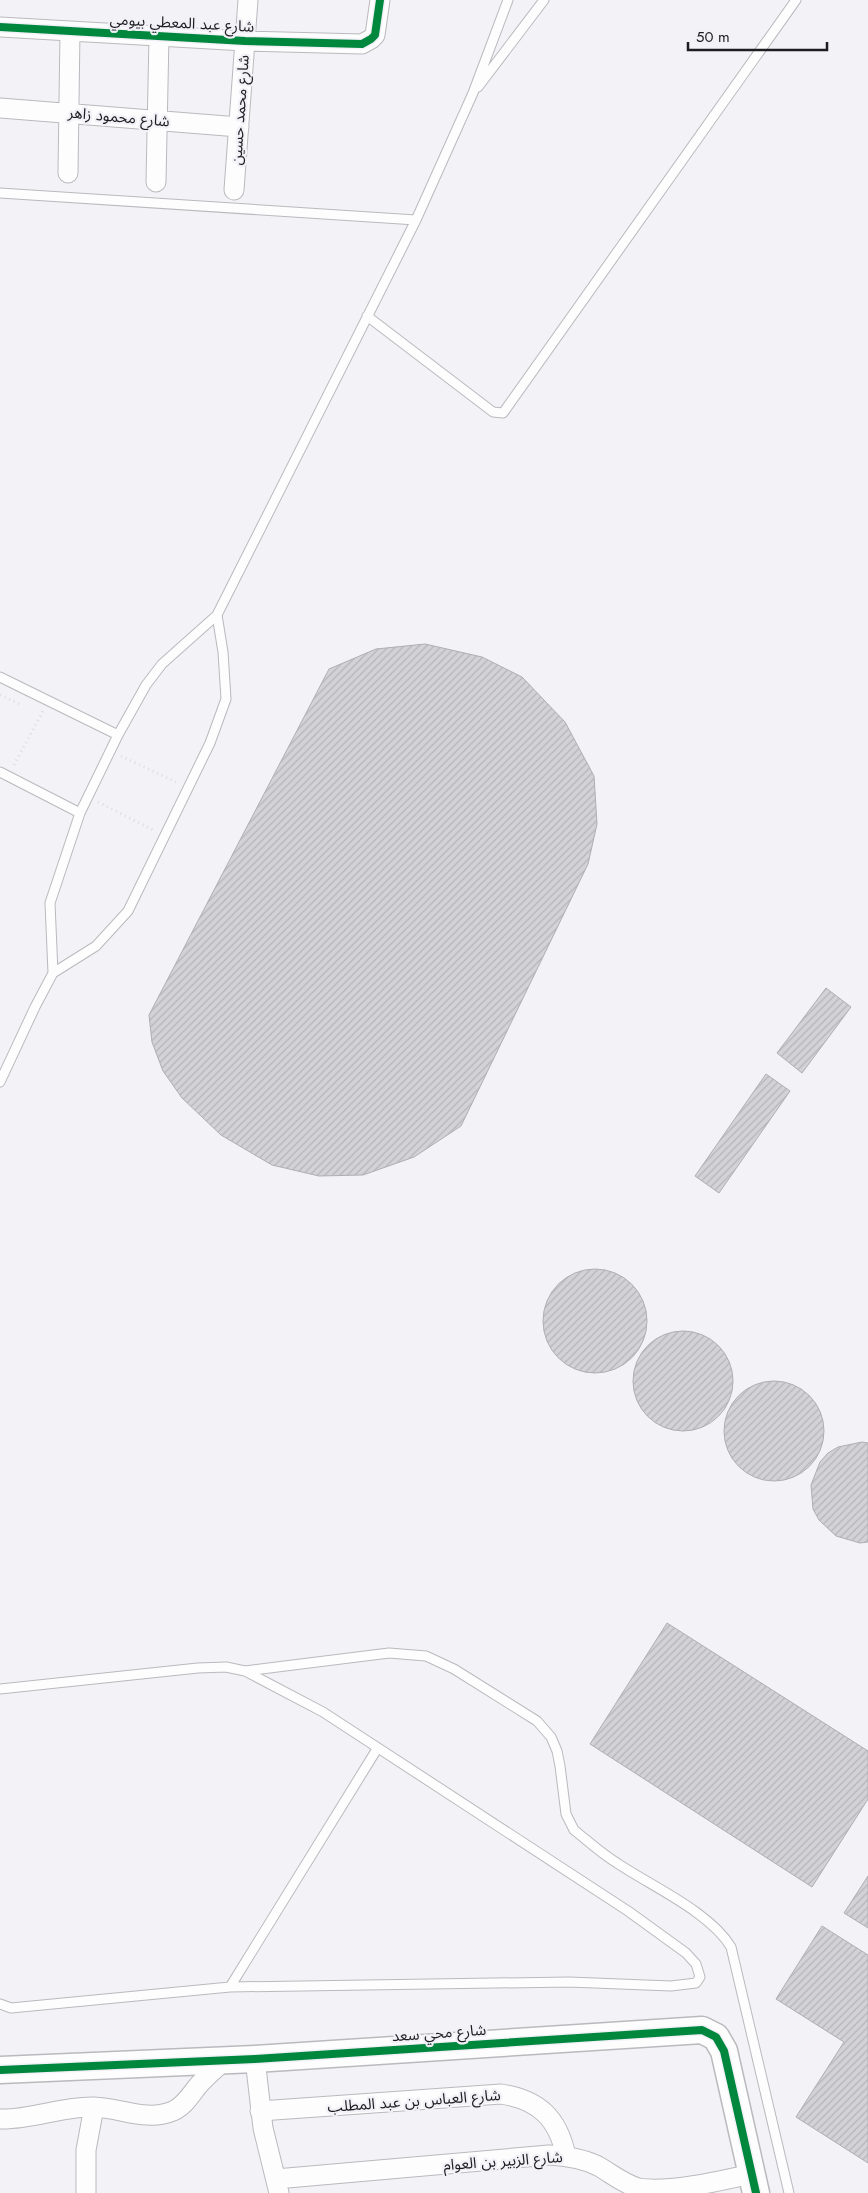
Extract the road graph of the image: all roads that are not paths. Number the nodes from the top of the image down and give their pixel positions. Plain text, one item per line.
1 (248, 0) edge
2 (380, 0) edge
3 (508, 0) edge
4 (544, 0) edge
5 (796, 0) edge
6 (0, 27) edge
7 (70, 31) junction
8 (159, 36) junction
9 (245, 41) junction
10 (473, 93) junction
11 (0, 108) edge
12 (68, 113) junction
13 (157, 120) junction
14 (239, 127) junction
15 (68, 173) dead end
16 (156, 182) dead end
17 (234, 190) dead end
18 (0, 193) edge
19 (416, 220) junction
20 (367, 316) junction
21 (217, 614) junction
22 (0, 677) edge
23 (118, 735) junction
24 (4, 774) edge
25 (80, 813) junction
26 (54, 973) junction
27 (0, 1082) edge
28 (245, 1670) junction
29 (0, 1689) edge
30 (377, 1749) junction
31 (230, 1987) junction
32 (0, 2004) edge
33 (255, 2059) junction
34 (224, 2060) junction
35 (0, 2070) edge
36 (94, 2107) junction
37 (260, 2111) junction
38 (0, 2120) edge
39 (566, 2156) junction
40 (754, 2184) edge
41 (277, 2186) edge
42 (86, 2193) edge
43 (789, 2193) edge

1 - 9 street, شارع محمد حسين
2 - 9 street, شارع عبد المعطي بيومي
3 - 10 lane
4 - 10 lane
5 - 20 lane
6 - 7 street, شارع عبد المعطي بيومي
7 - 8 street, شارع عبد المعطي بيومي
7 - 12 street
8 - 9 street, شارع عبد المعطي بيومي
8 - 13 street
9 - 14 street, شارع محمد حسين
10 - 19 lane
11 - 12 street, شارع محمود زاهر
12 - 13 street, شارع محمود زاهر
12 - 15 street
13 - 14 street, شارع محمود زاهر
13 - 16 street
14 - 17 street, شارع محمد حسين
18 - 19 lane
19 - 20 lane
20 - 21 lane
21 - 23 lane
21 - 26 lane
22 - 23 lane
23 - 25 lane
24 - 25 lane
25 - 26 lane
26 - 27 lane
28 - 29 lane
28 - 30 lane
28 - 43 lane
30 - 31 lane
30 - 31 lane
31 - 32 lane
33 - 34 street, شارع محي سعد
33 - 37 street
33 - 40 street, شارع محي سعد
34 - 35 street, شارع محي سعد
34 - 36 street
36 - 38 street
36 - 42 street
37 - 39 street, شارع العباس بن عبد المطلب
37 - 41 street
39 - 40 street, شارع الزبير بن العوام
39 - 41 street, شارع الزبير بن العوام

